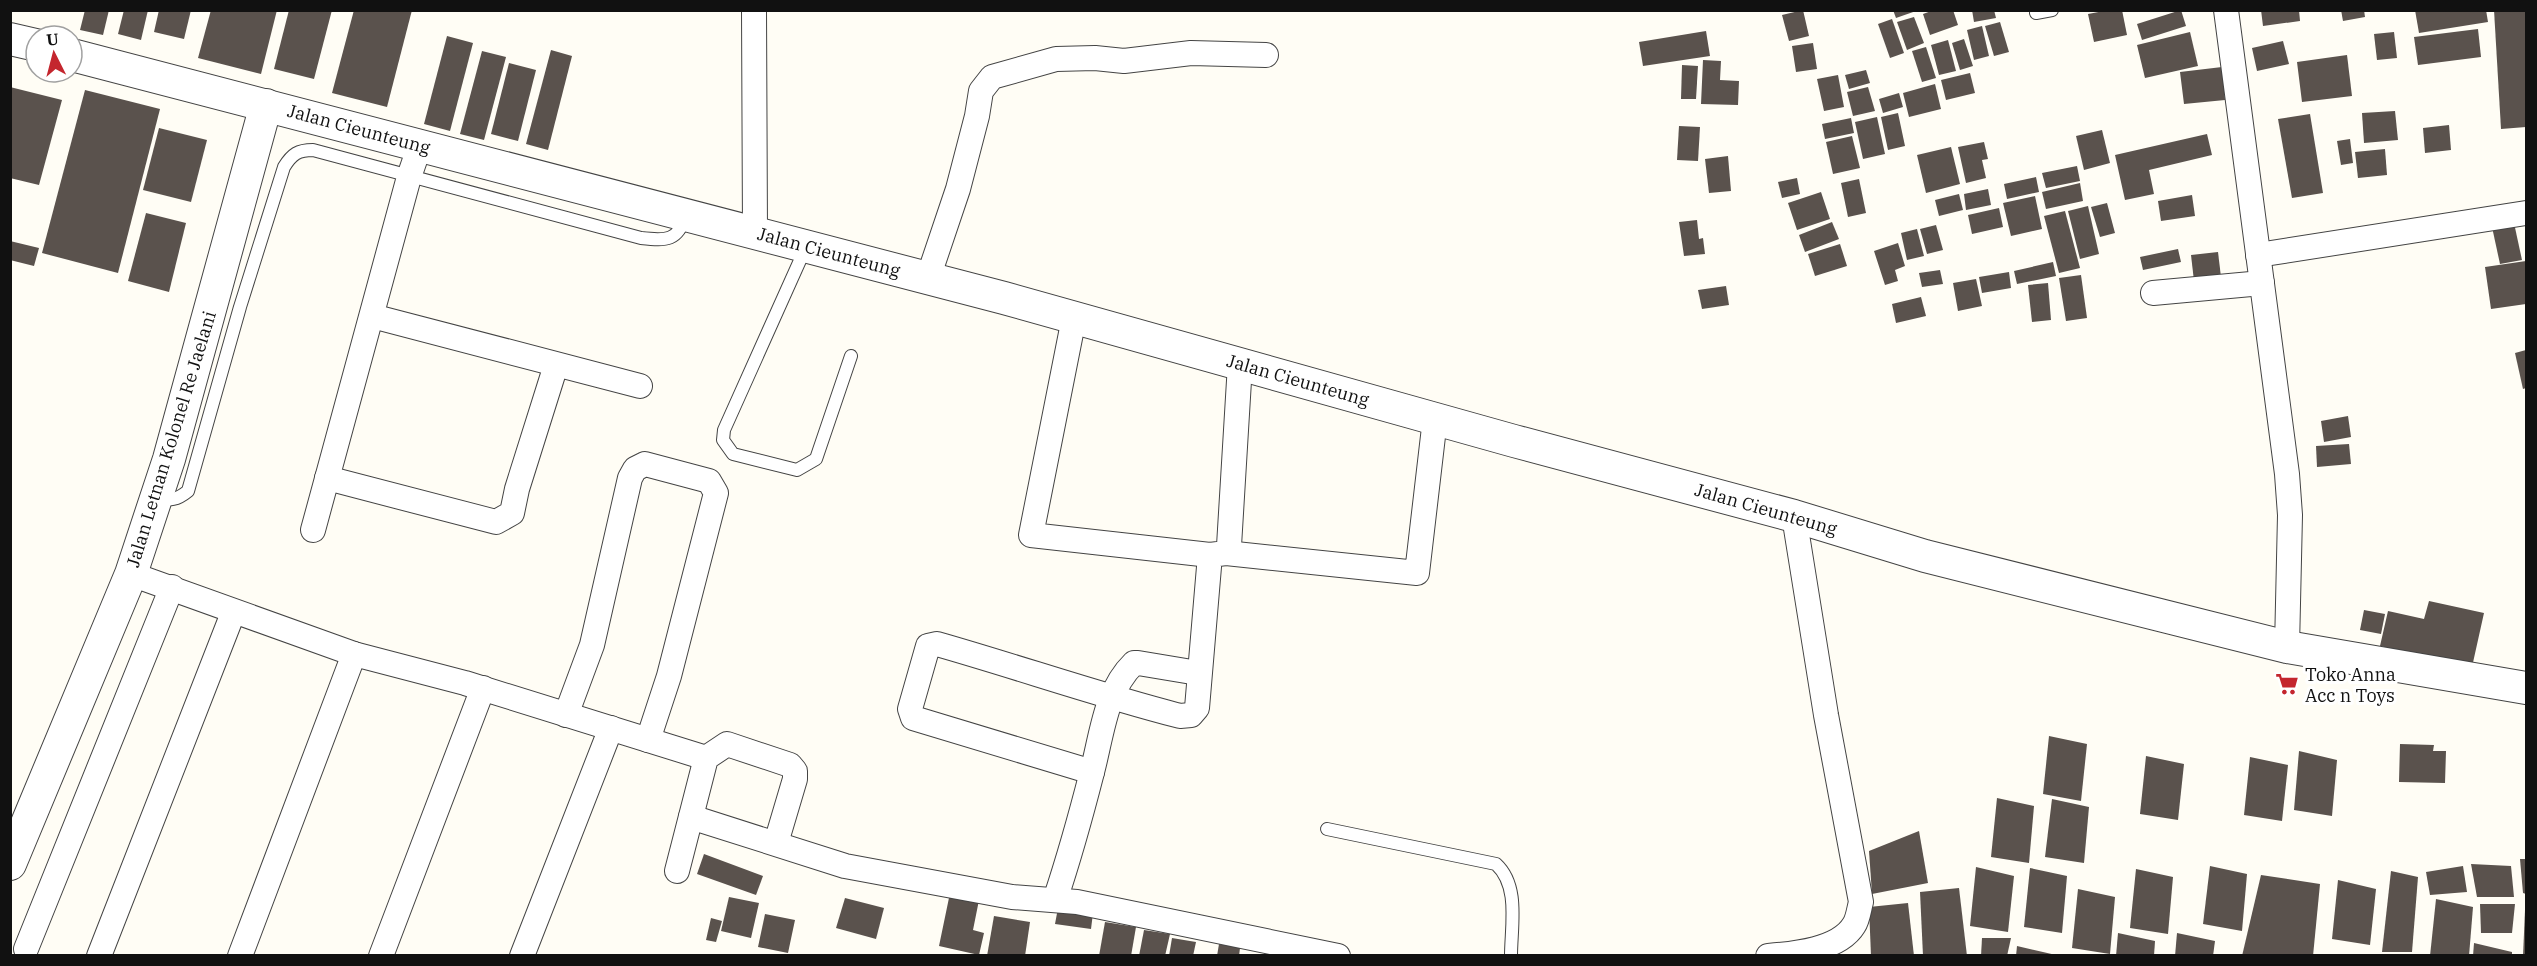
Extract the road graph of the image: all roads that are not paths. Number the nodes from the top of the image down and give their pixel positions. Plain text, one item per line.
1 (754, 10) edge
2 (2052, 10) edge
3 (2226, 10) edge
4 (2036, 13) dead end
5 (1266, 56) dead end
6 (84, 58) edge
7 (266, 105) junction
8 (420, 145) junction
9 (409, 177) junction
10 (2526, 213) edge
11 (686, 215) junction
12 (755, 233) junction
13 (806, 246) junction
14 (2258, 255) junction
15 (928, 278) junction
16 (2262, 283) junction
17 (2153, 293) dead end
18 (372, 316) junction
19 (1074, 318) junction
20 (851, 356) dead end
21 (1240, 364) junction
22 (556, 365) junction
23 (640, 387) dead end
24 (1435, 419) junction
25 (327, 478) junction
26 (156, 498) junction
27 (1794, 516) junction
28 (313, 530) dead end
29 (1218, 554) junction
30 (130, 574) junction
31 (172, 587) junction
32 (233, 613) junction
33 (2287, 647) junction
34 (354, 654) junction
35 (1198, 674) junction
36 (483, 688) junction
37 (2526, 688) edge
38 (1110, 698) junction
39 (566, 715) junction
40 (611, 728) junction
41 (648, 740) junction
42 (706, 758) junction
43 (1092, 772) junction
44 (691, 817) junction
45 (1327, 829) dead end
46 (776, 843) junction
47 (10, 864) edge
48 (678, 871) dead end
49 (1054, 900) junction
50 (26, 949) edge
51 (99, 956) edge
52 (240, 956) edge
53 (381, 956) edge
54 (522, 956) edge
55 (1338, 956) edge
56 (1510, 956) edge
57 (1768, 956) edge

1 - 12 street
2 - 4 lane
3 - 14 street
5 - 15 street
6 - 7 street, Jalan Cieunteung
7 - 8 street, Jalan Cieunteung
7 - 26 street, Jalan Letnan Kolonel Re Jaelani
8 - 9 street
8 - 11 street, Jalan Cieunteung
9 - 11 lane
9 - 18 street
9 - 26 lane
10 - 14 street
11 - 12 street, Jalan Cieunteung
12 - 13 street, Jalan Cieunteung
13 - 15 street, Jalan Cieunteung
13 - 20 lane
14 - 16 street
15 - 19 street, Jalan Cieunteung
16 - 17 street
16 - 33 street
18 - 22 street
18 - 25 street
19 - 21 street, Jalan Cieunteung
19 - 29 street
21 - 24 street, Jalan Cieunteung
21 - 29 street
22 - 23 street
22 - 25 street
24 - 27 street, Jalan Cieunteung
24 - 29 street
25 - 28 street
26 - 30 street, Jalan Letnan Kolonel Re Jaelani
27 - 33 street, Jalan Cieunteung
27 - 57 street
29 - 35 street
30 - 31 street
30 - 47 street, Jalan Letnan Kolonel Re Jaelani
31 - 32 street
31 - 50 street
32 - 34 street
32 - 51 street
33 - 37 street, Jalan Cieunteung
34 - 36 street
34 - 52 street
35 - 38 street
35 - 38 street
36 - 39 street
36 - 53 street
38 - 43 street
38 - 43 street
39 - 40 street
39 - 41 street
40 - 41 street
40 - 54 street
41 - 42 street
42 - 44 street
42 - 46 street
43 - 49 street
44 - 46 street
44 - 48 street
45 - 56 lane
46 - 49 street
49 - 55 street

